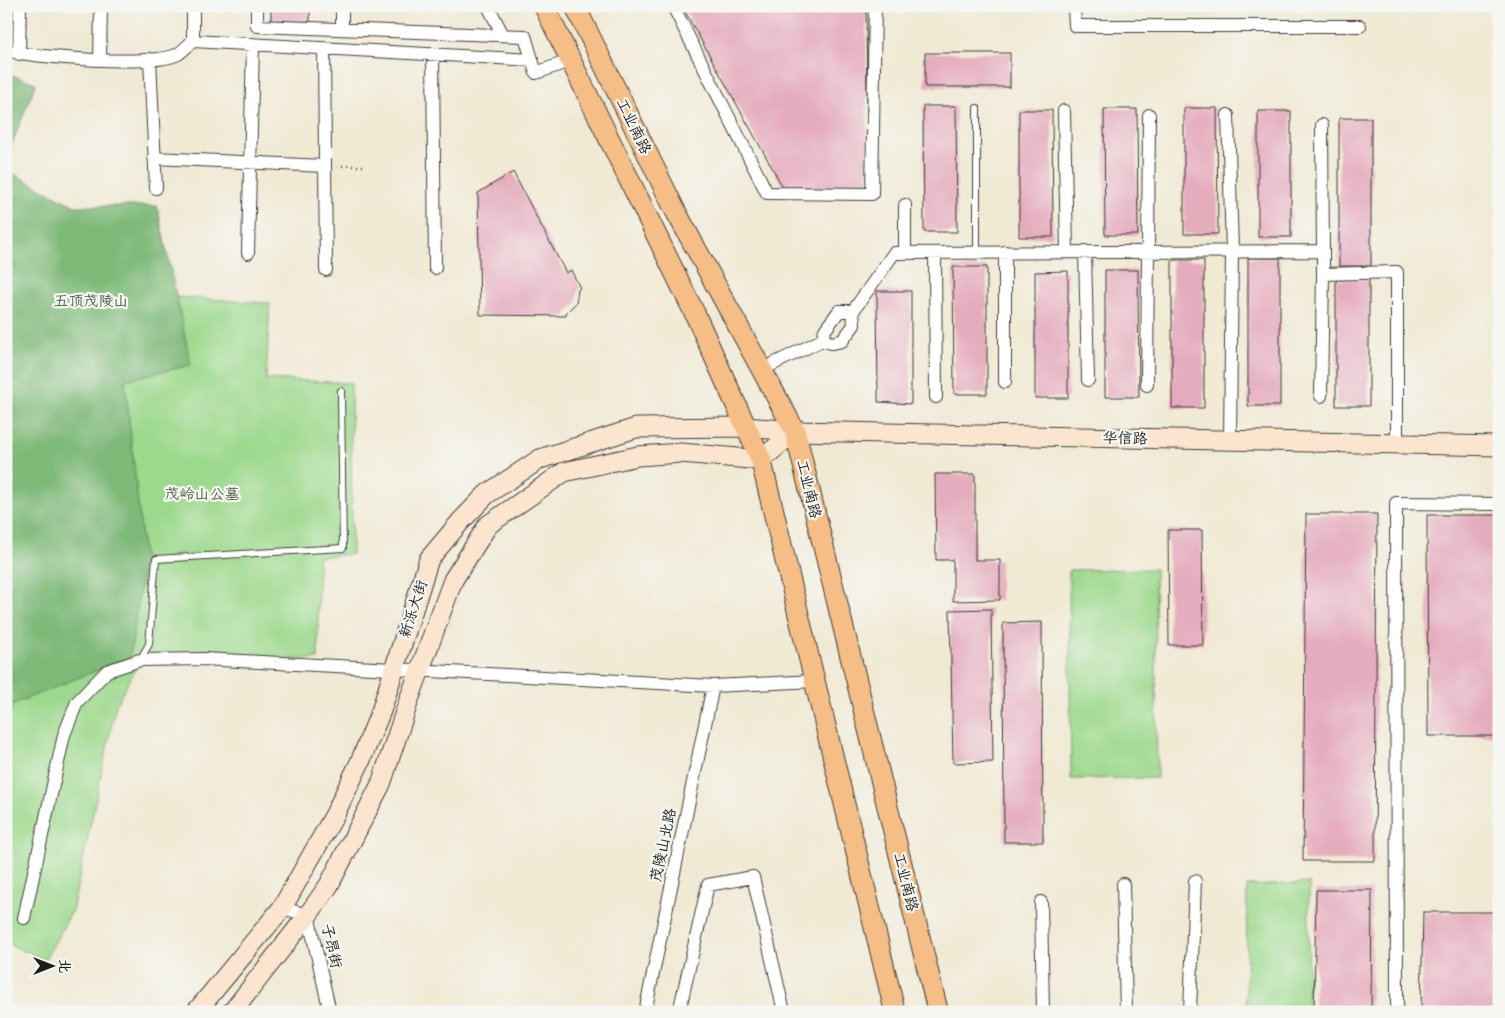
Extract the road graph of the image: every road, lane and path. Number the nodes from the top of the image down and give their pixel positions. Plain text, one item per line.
1 (20, 6) edge
2 (101, 6) edge
3 (193, 6) edge
4 (257, 6) edge
5 (342, 6) edge
6 (488, 6) edge
7 (544, 6) edge
8 (575, 6) edge
9 (673, 6) edge
10 (876, 6) edge
11 (1074, 6) edge
12 (1360, 26) dead end
13 (342, 29) junction
14 (503, 35) junction
15 (192, 41) junction
16 (253, 44) junction
17 (324, 48) junction
18 (6, 50) edge
19 (20, 54) junction
20 (433, 54) junction
21 (150, 59) junction
22 (100, 60) junction
23 (532, 60) junction
24 (569, 61) junction
25 (977, 108) dead end
26 (1064, 111) dead end
27 (1149, 115) dead end
28 (1228, 115) dead end
29 (1322, 125) dead end
30 (154, 158) junction
31 (250, 164) junction
32 (325, 166) junction
33 (363, 166) dead end
34 (156, 188) dead end
35 (905, 206) dead end
36 (1150, 251) junction
37 (1232, 251) junction
38 (1323, 251) junction
39 (977, 252) junction
40 (1006, 252) junction
41 (1066, 252) junction
42 (1086, 252) junction
43 (248, 253) dead end
44 (905, 253) junction
45 (935, 253) junction
46 (436, 268) dead end
47 (326, 270) dead end
48 (1323, 274) junction
49 (853, 311) junction
50 (822, 340) junction
51 (761, 370) junction
52 (1088, 380) dead end
53 (1005, 382) dead end
54 (1146, 385) dead end
55 (341, 391) dead end
56 (1321, 396) dead end
57 (936, 397) dead end
58 (745, 427) junction
59 (794, 431) junction
60 (1230, 440) junction
61 (1396, 444) junction
62 (1499, 446) edge
63 (761, 460) junction
64 (1499, 504) edge
65 (140, 660) junction
66 (420, 670) junction
67 (394, 671) junction
68 (815, 681) junction
69 (713, 686) junction
70 (1195, 881) dead end
71 (1123, 884) dead end
72 (1041, 902) dead end
73 (282, 908) junction
74 (308, 915) junction
75 (24, 918) dead end
76 (196, 1012) edge
77 (232, 1012) edge
78 (330, 1012) edge
79 (645, 1012) edge
80 (679, 1012) edge
81 (784, 1012) edge
82 (895, 1012) edge
83 (938, 1012) edge
84 (1043, 1012) edge
85 (1126, 1012) edge
86 (1190, 1012) edge
87 (1397, 1012) edge

1 - 19 street
2 - 22 street
3 - 15 street
4 - 13 street
5 - 13 street
6 - 14 street
7 - 24 main road, 工业南路
8 - 51 main road, 工业南路
9 - 10 street
11 - 12 street
13 - 14 street
14 - 23 street
15 - 16 street
15 - 21 street
16 - 17 street
16 - 31 street
17 - 20 street
17 - 32 street
18 - 19 street
19 - 22 street
20 - 23 street
20 - 46 street
21 - 22 street
21 - 30 street
23 - 24 street
24 - 58 main road, 工业南路
25 - 39 lane
26 - 41 street
27 - 36 street
28 - 37 street
29 - 38 street
30 - 31 street
30 - 34 street
31 - 32 street
31 - 43 street
32 - 33 path
32 - 47 street
35 - 44 street
36 - 37 street
36 - 42 street
36 - 54 street
37 - 38 street
37 - 60 street
38 - 48 street
39 - 40 street
39 - 45 street
40 - 41 street
40 - 53 street
41 - 42 street
42 - 52 street
44 - 45 street
44 - 49 street
45 - 57 street
48 - 56 street
48 - 61 street
49 - 50 street
49 - 50 street
50 - 51 street
51 - 59 main road, 工业南路
55 - 65 lane
58 - 59 main road, 新泺大街
58 - 63 main road, 工业南路
58 - 67 main road, 新泺大街
59 - 60 main road, 华信路
59 - 63 main road
59 - 83 main road, 工业南路
60 - 61 main road, 华信路
61 - 62 main road, 华信路
63 - 66 main road, 新泺大街
63 - 68 main road, 工业南路
64 - 87 street
65 - 67 street
65 - 75 street
66 - 67 street
66 - 69 street
66 - 74 main road, 新泺大街
67 - 73 main road, 新泺大街
68 - 69 street
68 - 82 main road, 工业南路
69 - 79 street, 茂陵山北路
70 - 86 street
71 - 85 street
72 - 84 street
73 - 74 street, 子昂街
73 - 76 main road, 新泺大街
74 - 77 main road, 新泺大街
74 - 78 street, 子昂街
80 - 81 street

